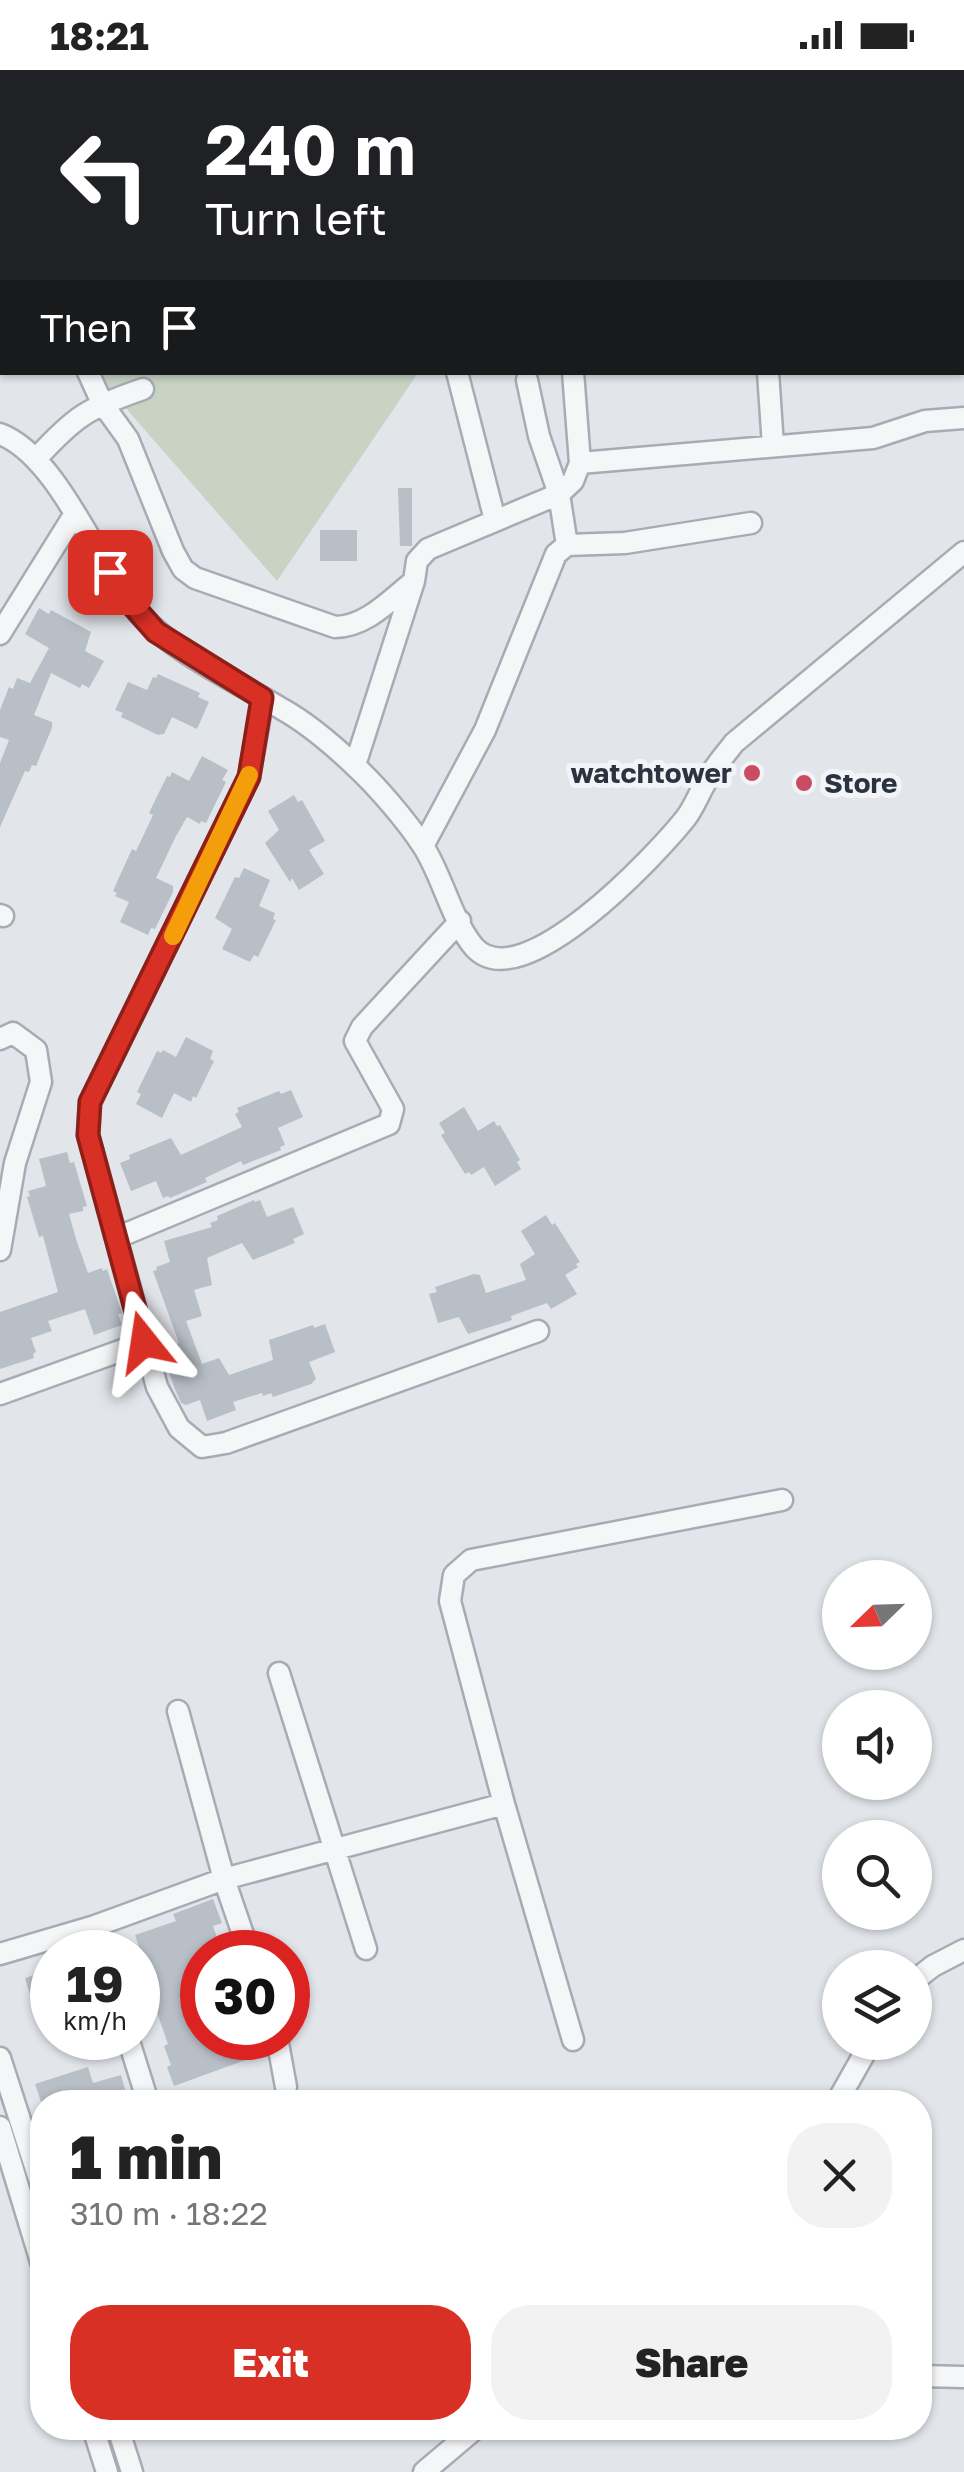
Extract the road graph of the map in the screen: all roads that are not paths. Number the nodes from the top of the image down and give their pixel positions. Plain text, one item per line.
1 (89, 375) edge
2 (459, 375) edge
3 (574, 375) edge
4 (768, 375) edge
5 (527, 380) dead end
6 (142, 389) dead end
7 (102, 403) junction
8 (964, 418) edge
9 (0, 434) edge
10 (773, 446) junction
11 (36, 459) junction
12 (580, 464) junction
13 (559, 494) junction
14 (74, 516) junction
15 (494, 520) junction
16 (751, 523) dead end
17 (567, 546) junction
18 (964, 552) edge
19 (414, 581) junction
20 (0, 634) edge
21 (262, 698) junction
22 (355, 766) junction
23 (423, 846) junction
24 (460, 921) junction
25 (0, 1039) edge
26 (116, 1238) junction
27 (0, 1250) edge
28 (538, 1331) dead end
29 (144, 1342) junction
30 (0, 1394) edge
31 (782, 1500) dead end
32 (280, 1673) dead end
33 (178, 1711) dead end
34 (504, 1804) junction
35 (336, 1849) junction
36 (224, 1879) junction
37 (96, 1926) junction
38 (97, 1930) edge
39 (241, 1930) edge
40 (366, 1949) dead end
41 (964, 1950) edge
42 (0, 1954) edge
43 (932, 1967) edge
44 (573, 2040) dead end
45 (135, 2060) edge
46 (281, 2060) edge
47 (860, 2060) edge
48 (2, 2068) edge
49 (286, 2087) dead end
50 (144, 2090) edge
51 (844, 2090) edge
52 (0, 2126) edge
53 (30, 2152) edge
54 (30, 2225) edge
55 (932, 2376) edge
56 (964, 2377) edge
57 (97, 2440) edge
58 (122, 2440) edge
59 (462, 2440) edge
60 (107, 2472) edge
61 (132, 2472) edge
62 (424, 2472) edge

1 - 7 street
2 - 15 street
3 - 12 street
4 - 10 street
5 - 13 street
6 - 7 street
7 - 11 street
7 - 19 street
8 - 10 street
9 - 11 street
10 - 12 street
11 - 14 street
12 - 13 street
13 - 15 street
13 - 17 street
14 - 20 street
14 - 21 street
15 - 19 street
16 - 17 street
17 - 23 street
18 - 24 street
19 - 22 street
21 - 22 street
21 - 26 street
22 - 23 street
23 - 24 street
24 - 26 street
25 - 27 street
26 - 29 street
28 - 29 street
29 - 30 street
31 - 34 street
32 - 35 street
33 - 36 street
34 - 35 street
34 - 44 street
35 - 36 street
35 - 40 street
36 - 37 street
36 - 39 street
37 - 38 street
37 - 42 street
41 - 43 street
45 - 50 street
46 - 49 street
47 - 51 street
48 - 53 street
52 - 54 street
55 - 56 street
57 - 60 street
58 - 61 street
59 - 62 street

